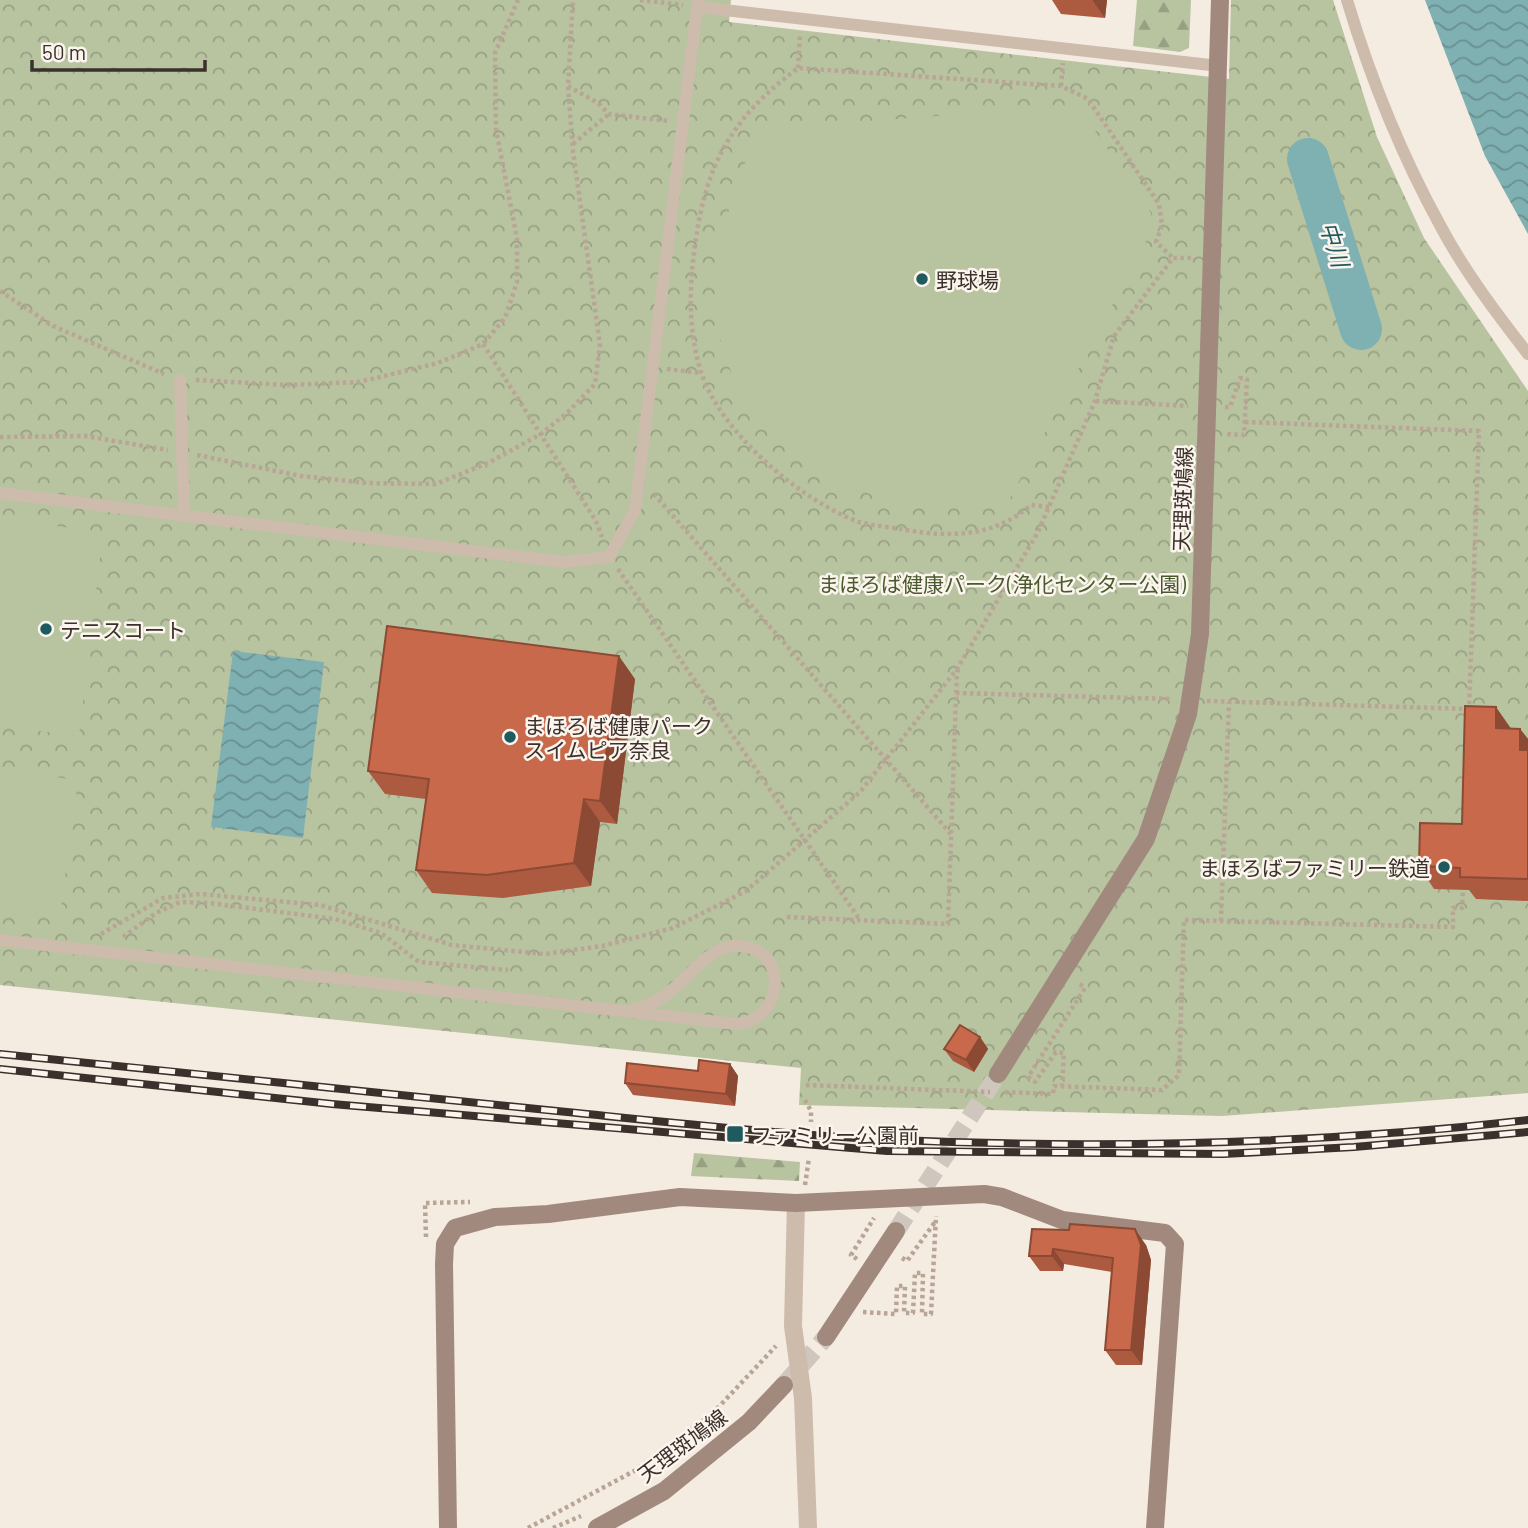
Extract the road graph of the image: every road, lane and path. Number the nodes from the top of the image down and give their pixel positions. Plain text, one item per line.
1 (518, 0) edge
2 (573, 0) edge
3 (639, 0) edge
4 (1220, 0) edge
5 (1347, 0) edge
6 (698, 4) edge
7 (801, 19) junction
8 (1219, 66) junction
9 (797, 68) junction
10 (568, 86) junction
11 (609, 114) junction
12 (683, 123) junction
13 (573, 144) junction
14 (1191, 244) dead end
15 (1173, 258) junction
16 (1191, 258) junction
17 (1191, 272) dead end
18 (0, 291) edge
19 (483, 344) junction
20 (1528, 354) edge
21 (653, 367) junction
22 (701, 373) junction
23 (180, 380) junction
24 (1187, 392) dead end
25 (1095, 401) junction
26 (1187, 405) junction
27 (1230, 407) dead end
28 (1187, 419) dead end
29 (1245, 422) junction
30 (541, 434) junction
31 (1222, 434) dead end
32 (0, 437) edge
33 (180, 452) junction
34 (639, 477) junction
35 (0, 493) edge
36 (1049, 507) junction
37 (184, 516) junction
38 (610, 557) junction
39 (957, 669) junction
40 (1175, 685) dead end
41 (956, 693) junction
42 (1174, 699) junction
43 (1206, 701) dead end
44 (1229, 702) junction
45 (1469, 709) junction
46 (1171, 712) dead end
47 (1469, 723) edge
48 (886, 759) junction
49 (951, 834) junction
50 (805, 840) junction
51 (1463, 881) edge
52 (787, 917) dead end
53 (860, 920) junction
54 (1221, 921) junction
55 (90, 936) dead end
56 (0, 940) edge
57 (86, 950) junction
58 (508, 970) dead end
59 (1077, 982) dead end
60 (629, 1011) junction
61 (998, 1074) tunnel mouth
62 (806, 1085) dead end
63 (1062, 1087) junction
64 (805, 1100) dead end
65 (811, 1122) dead end
66 (796, 1203) junction
67 (869, 1226) dead end
68 (896, 1231) tunnel mouth
69 (851, 1255) dead end
70 (907, 1261) dead end
71 (862, 1312) dead end
72 (793, 1326) junction
73 (826, 1337) tunnel mouth
74 (784, 1385) tunnel mouth
75 (448, 1528) edge
76 (528, 1528) edge
77 (597, 1528) edge
78 (808, 1528) edge
79 (1155, 1528) edge

1 - 19 path
2 - 10 path
3 - 6 path
4 - 8 main road, 天理斑鳩線
5 - 20 lane
6 - 7 lane
6 - 12 lane
7 - 8 lane
7 - 9 path
8 - 61 main road, 天理斑鳩線
9 - 15 path
9 - 22 path
10 - 11 path
10 - 13 path
11 - 12 path
11 - 13 path
12 - 21 lane
13 - 30 path
14 - 16 path
15 - 16 path
15 - 25 path
16 - 17 path
18 - 23 path
19 - 23 path
19 - 30 path
21 - 22 path
21 - 34 lane
22 - 36 path
23 - 33 lane
24 - 26 path
25 - 26 path
25 - 36 path
26 - 28 path
27 - 29 path
29 - 31 path
29 - 45 path
30 - 33 path
30 - 38 path
32 - 33 path
33 - 37 lane
34 - 38 lane
34 - 48 path
35 - 37 lane
36 - 39 path
37 - 38 lane
38 - 50 path
39 - 41 path
39 - 48 path
40 - 42 path
41 - 42 path
41 - 49 path
42 - 46 path
43 - 44 path
44 - 45 path
44 - 54 path
45 - 47 path
48 - 49 path
48 - 50 path
49 - 53 path
50 - 53 path
50 - 55 path
51 - 54 path
52 - 53 path
54 - 63 path
56 - 57 lane
57 - 58 path
57 - 60 lane
59 - 63 path
60 - 60 lane
62 - 63 path
64 - 65 path
66 - 72 street
66 - 75 main road
66 - 79 main road
67 - 69 path
68 - 73 main road
70 - 71 path
72 - 76 path
72 - 78 street
74 - 77 main road, 天理斑鳩線

